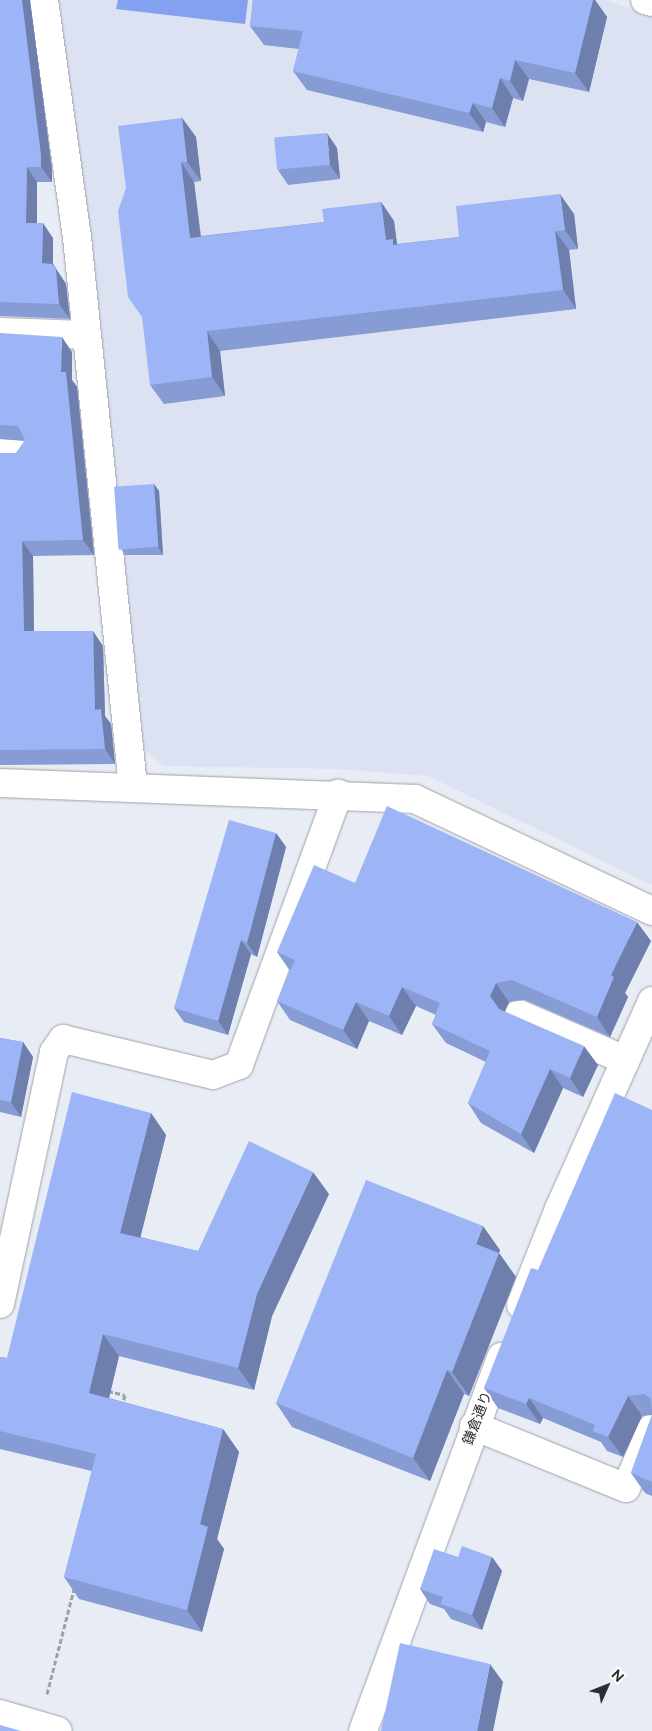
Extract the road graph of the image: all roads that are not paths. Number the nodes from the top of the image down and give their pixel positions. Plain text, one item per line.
1 (44, 0) edge
2 (645, 0) edge
3 (652, 2) edge
4 (0, 332) edge
5 (86, 335) junction
6 (0, 783) edge
7 (132, 786) junction
8 (338, 794) junction
9 (652, 911) edge
10 (652, 1001) edge
11 (520, 1014) dead end
12 (625, 1060) junction
13 (0, 1304) edge
14 (474, 1426) junction
15 (652, 1428) edge
16 (0, 1714) edge
17 (48, 1728) edge
18 (363, 1731) edge

1 - 5 street
2 - 3 street
4 - 5 street
5 - 7 street
6 - 7 street
7 - 8 street
8 - 9 street
8 - 13 street
10 - 12 street, 鎌倉通り
11 - 12 street
12 - 14 street, 鎌倉通り
14 - 15 street
14 - 18 street, 鎌倉通り
16 - 17 street

